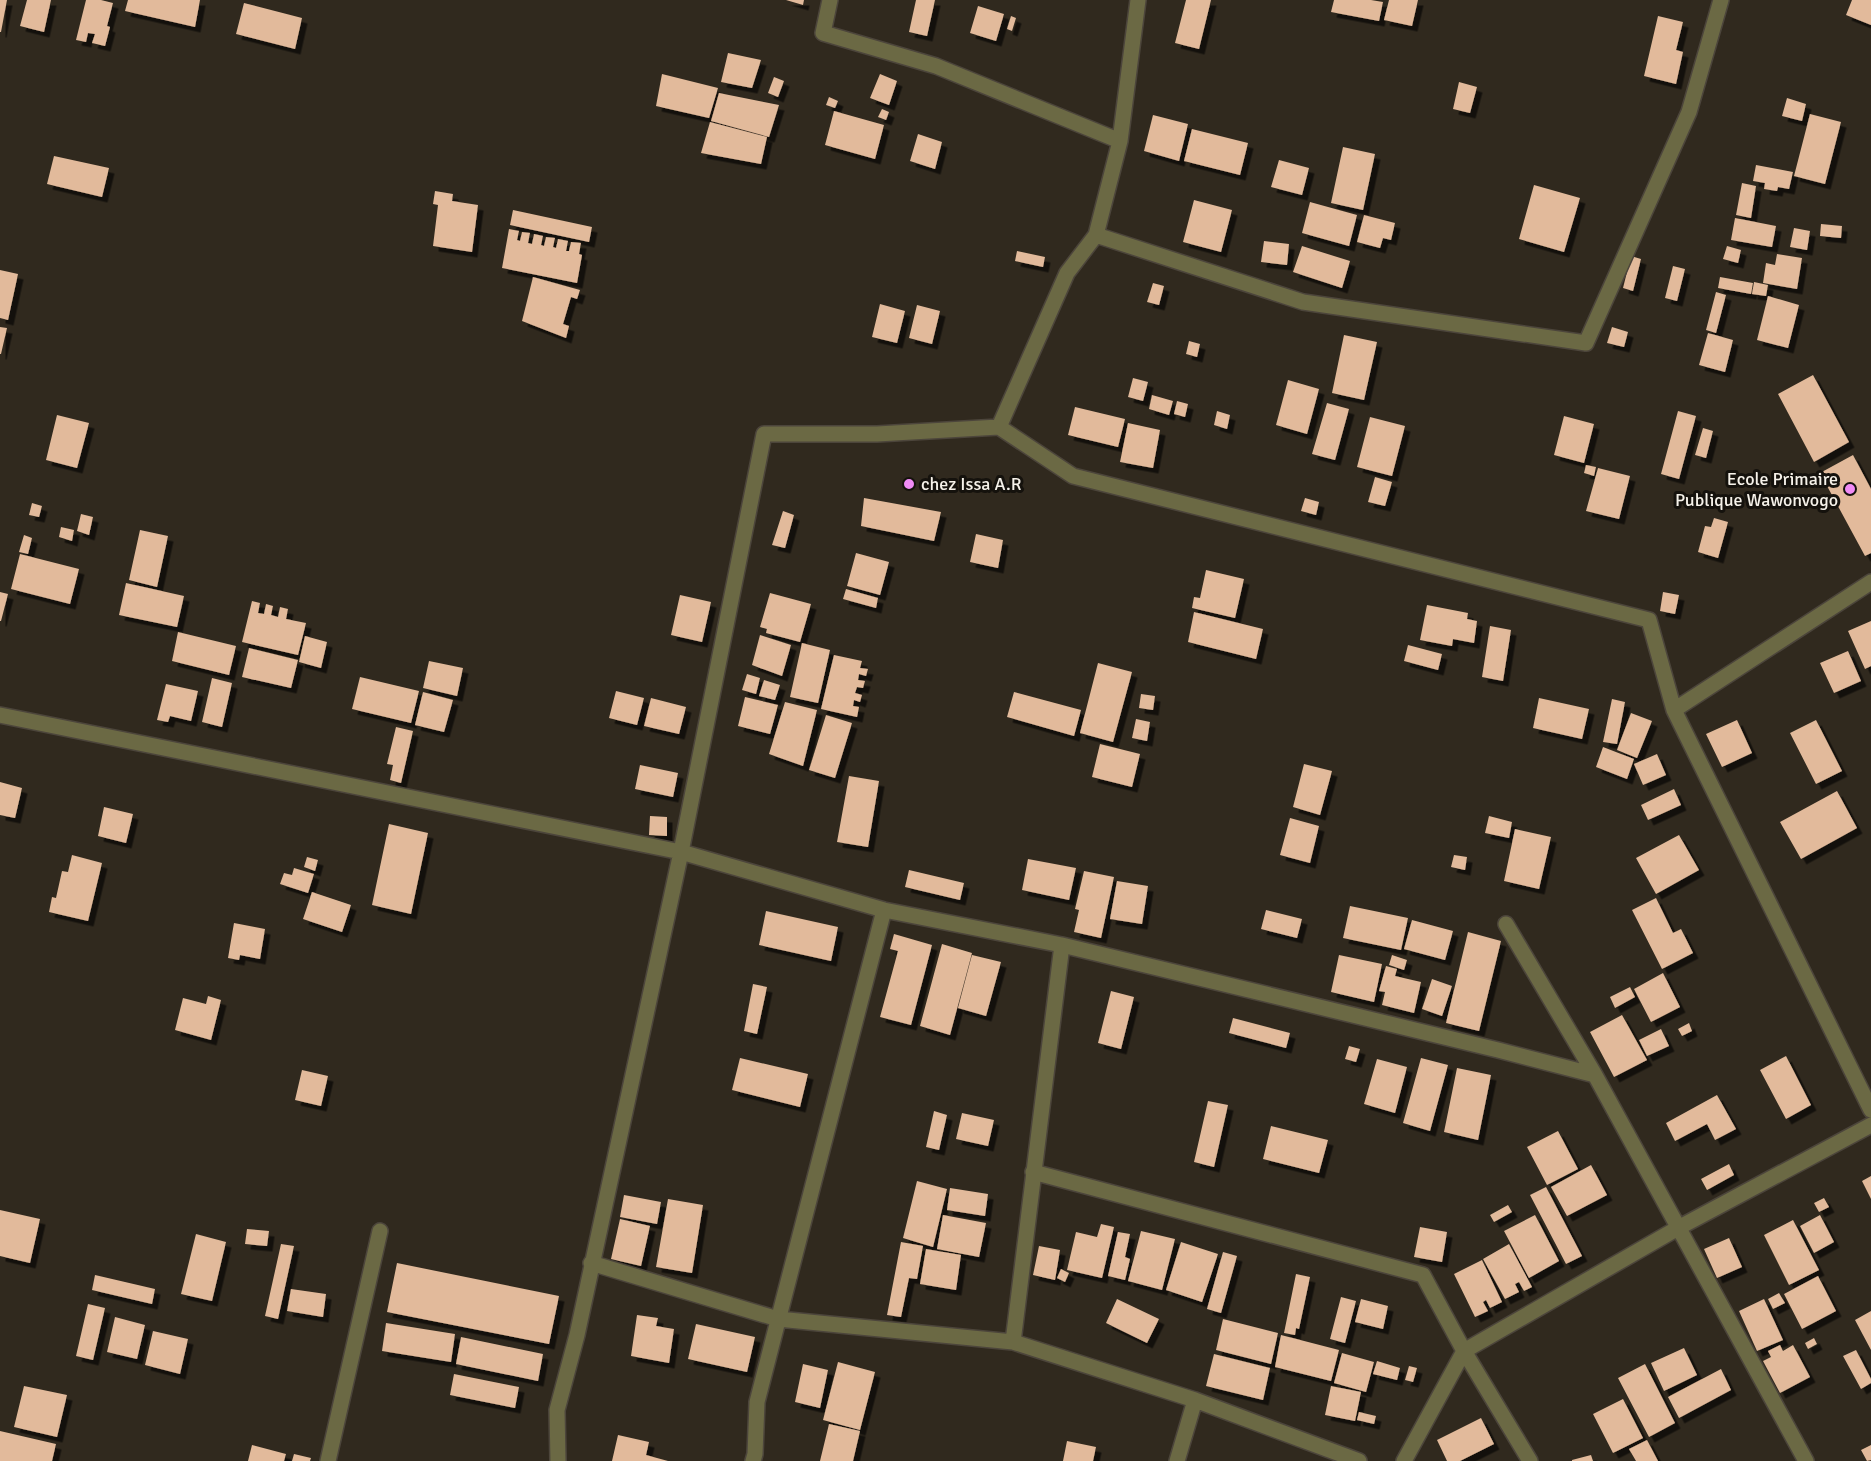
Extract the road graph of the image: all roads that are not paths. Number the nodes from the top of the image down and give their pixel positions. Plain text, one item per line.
1 (830, 0) edge
2 (1138, 0) edge
3 (1721, 0) edge
4 (1120, 141) junction
5 (1096, 235) junction
6 (999, 427) junction
7 (1871, 582) edge
8 (1674, 710) junction
9 (0, 715) edge
10 (681, 852) junction
11 (884, 910) junction
12 (1506, 924) dead end
13 (1062, 945) junction
14 (1595, 1075) junction
15 (1871, 1110) edge
16 (1871, 1125) edge
17 (1033, 1172) junction
18 (1678, 1228) junction
19 (380, 1231) dead end
20 (591, 1263) junction
21 (778, 1319) junction
22 (1013, 1342) junction
23 (1464, 1351) junction
24 (1195, 1401) junction
25 (328, 1461) edge
26 (558, 1461) edge
27 (753, 1461) edge
28 (1177, 1461) edge
29 (1359, 1461) edge
30 (1404, 1461) edge
31 (1530, 1461) edge
32 (1806, 1461) edge

1 - 4 street
2 - 4 street
3 - 5 street
4 - 5 street
5 - 6 street
6 - 8 street
6 - 10 street
7 - 8 street
8 - 15 street
9 - 10 street
10 - 11 street
10 - 20 street
11 - 13 street
11 - 21 street
12 - 14 street
13 - 14 street
13 - 17 street
14 - 18 street
16 - 18 street
17 - 22 street
17 - 23 street
18 - 23 street
18 - 32 street
19 - 25 street
20 - 21 street
20 - 26 street
21 - 22 street
21 - 27 street
22 - 24 street
23 - 30 street
23 - 31 street
24 - 28 street
24 - 29 street

